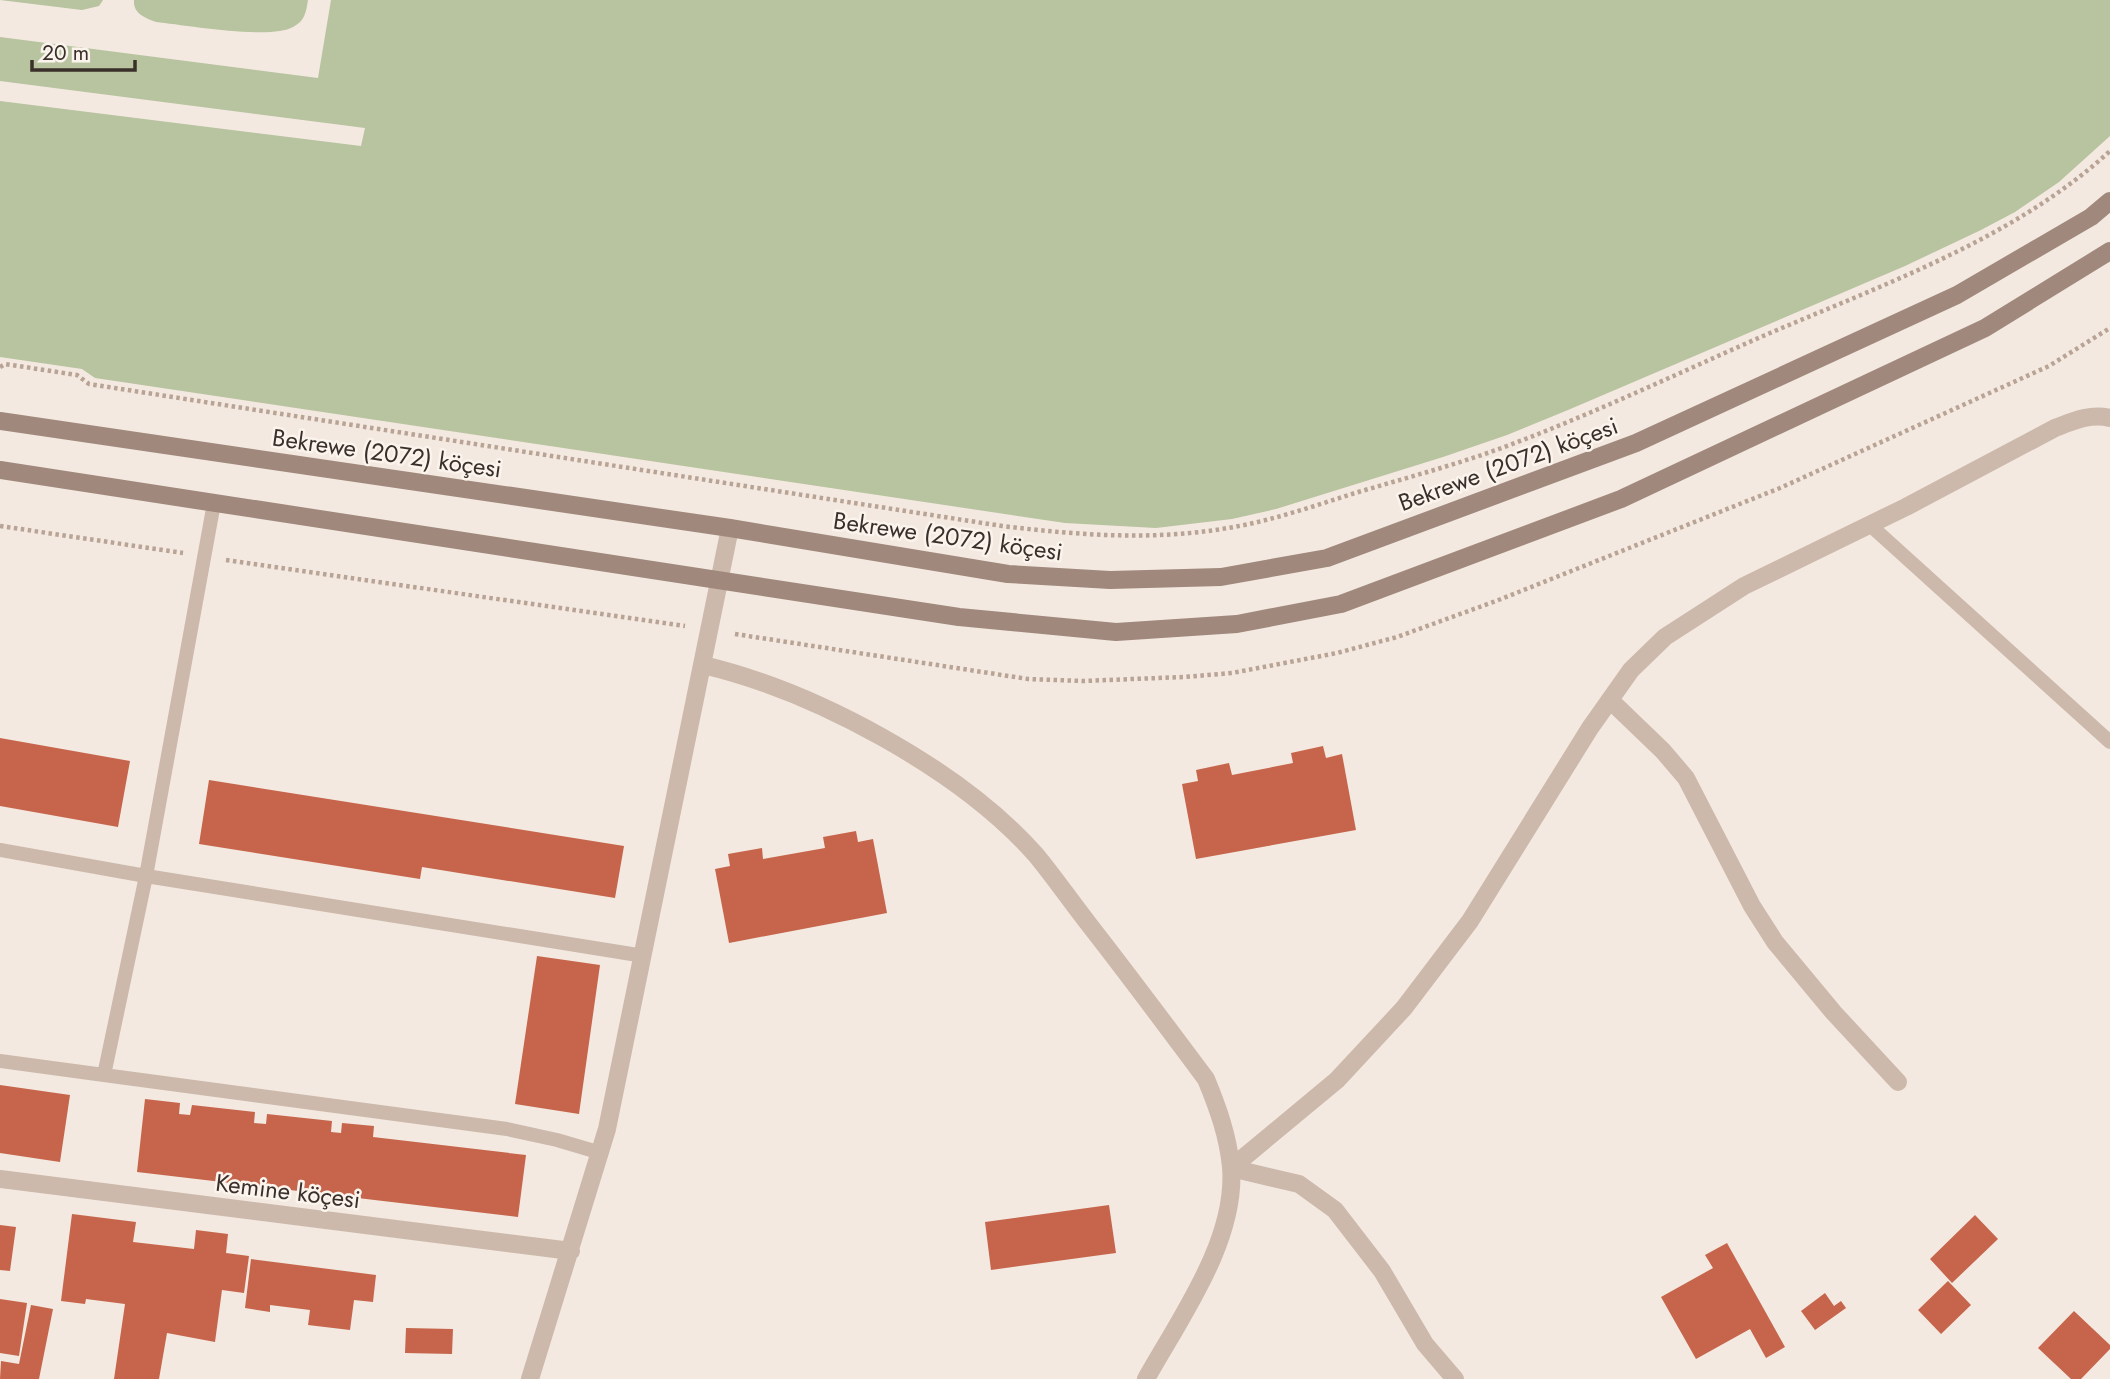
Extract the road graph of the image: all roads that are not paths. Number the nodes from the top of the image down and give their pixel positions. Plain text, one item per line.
1 (2110, 201) edge
2 (2110, 251) edge
3 (2110, 418) edge
4 (0, 421) edge
5 (0, 470) edge
6 (214, 503) junction
7 (1870, 525) junction
8 (730, 528) junction
9 (719, 580) junction
10 (703, 665) junction
11 (1610, 700) junction
12 (2110, 742) edge
13 (0, 850) edge
14 (146, 876) junction
15 (644, 956) junction
16 (0, 1061) edge
17 (104, 1075) junction
18 (1898, 1082) dead end
19 (601, 1153) junction
20 (1231, 1168) junction
21 (0, 1179) edge
22 (571, 1251) junction
23 (530, 1379) edge
24 (1146, 1379) edge
25 (1455, 1379) edge

1 - 8 main road, Bekrewe (2072) köçesi
2 - 9 main road
3 - 7 street
4 - 8 main road, Bekrewe (2072) köçesi
5 - 6 main road
6 - 9 main road
6 - 14 lane
7 - 11 street
7 - 12 lane
8 - 9 street
9 - 10 street
10 - 15 street
10 - 20 street
11 - 18 street
11 - 20 street
13 - 14 lane
14 - 15 lane
14 - 17 lane
15 - 19 street
16 - 17 lane
17 - 19 lane
19 - 22 street
20 - 24 street
20 - 25 street
21 - 22 street, Kemine köçesi
22 - 23 street

